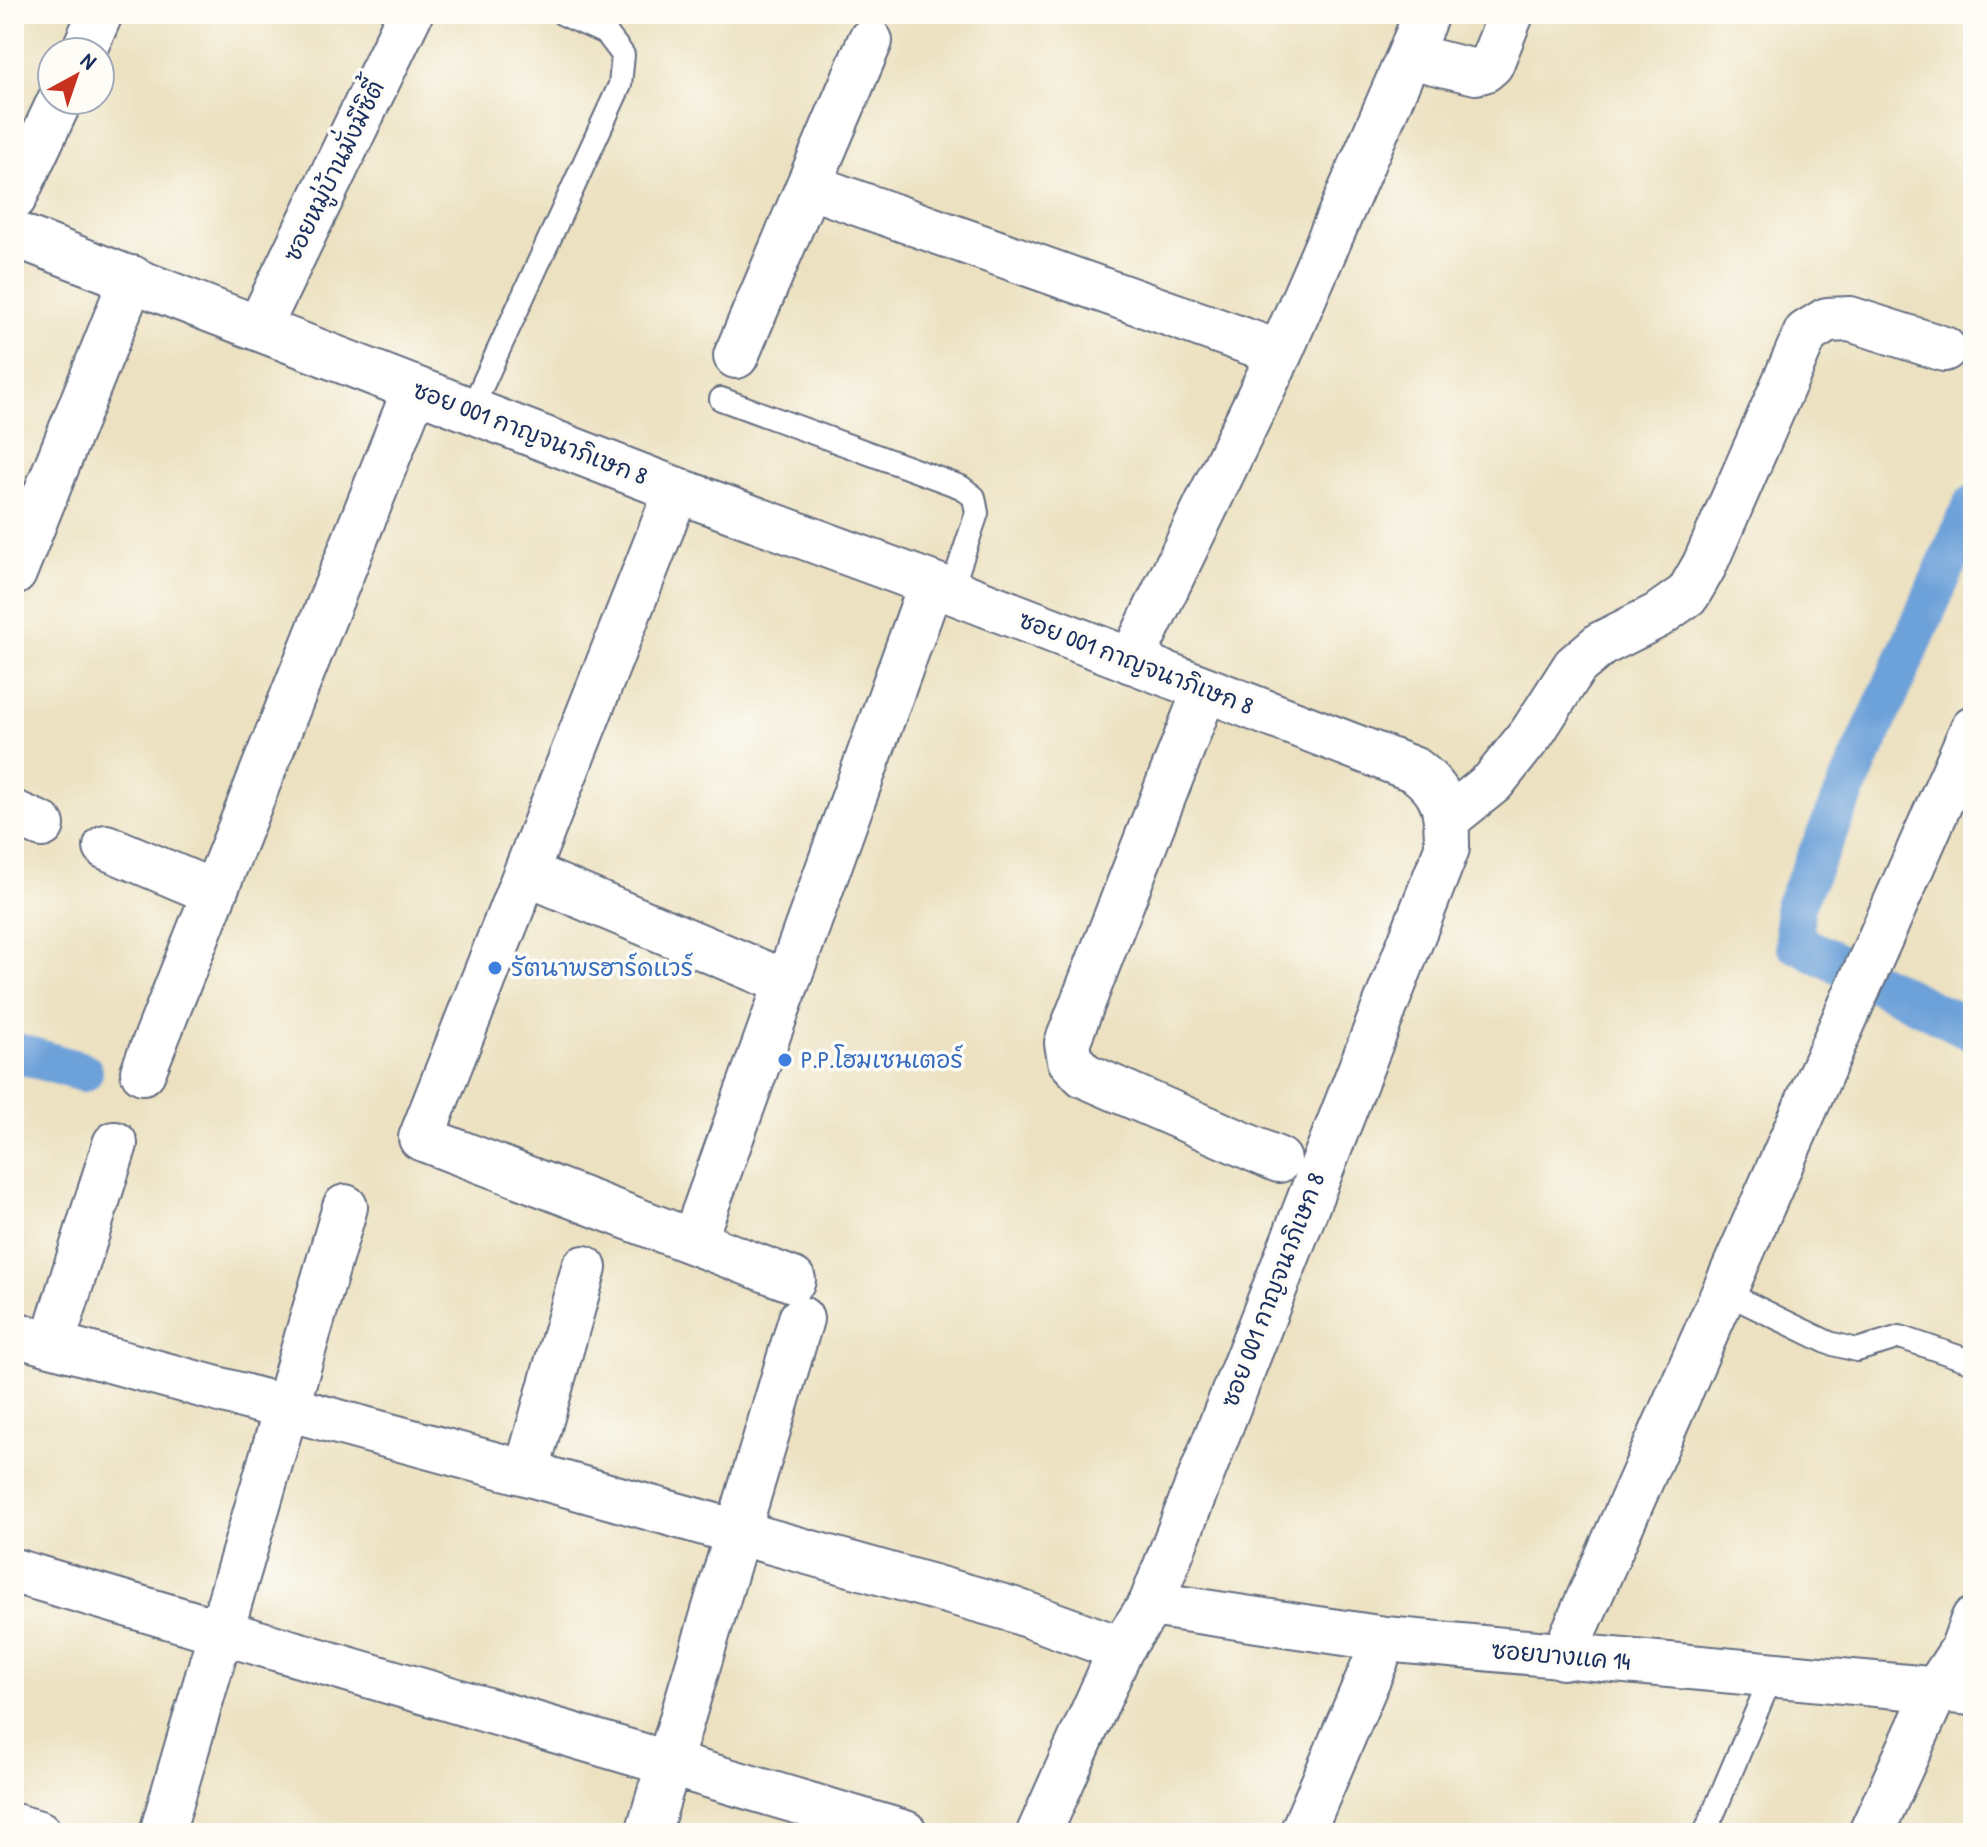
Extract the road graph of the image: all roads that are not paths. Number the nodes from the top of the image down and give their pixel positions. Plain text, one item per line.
1 (100, 14) edge
2 (410, 14) edge
3 (563, 14) edge
4 (1426, 14) edge
5 (1511, 14) edge
6 (90, 36) edge
7 (870, 41) dead end
8 (1409, 56) junction
9 (52, 116) edge
10 (809, 186) junction
11 (14, 198) edge
12 (14, 234) edge
13 (132, 278) junction
14 (259, 327) junction
15 (1944, 349) dead end
16 (1280, 353) junction
17 (736, 356) dead end
18 (415, 389) junction
19 (721, 399) dead end
20 (471, 410) junction
21 (677, 490) junction
22 (14, 573) edge
23 (941, 587) junction
24 (1131, 661) junction
25 (1205, 690) junction
26 (1973, 728) edge
27 (1447, 819) junction
28 (106, 847) dead end
29 (526, 873) junction
30 (213, 892) junction
31 (787, 983) junction
32 (143, 1072) dead end
33 (115, 1144) dead end
34 (1279, 1160) dead end
35 (345, 1207) dead end
36 (694, 1240) junction
37 (584, 1268) dead end
38 (1724, 1292) junction
39 (33, 1339) edge
40 (1973, 1362) edge
41 (286, 1409) junction
42 (526, 1473) junction
43 (738, 1533) junction
44 (14, 1571) edge
45 (1151, 1604) junction
46 (1973, 1620) edge
47 (221, 1632) junction
48 (1385, 1639) junction
49 (1121, 1649) junction
50 (1563, 1657) junction
51 (1772, 1675) junction
52 (1955, 1690) edge
53 (668, 1764) junction
54 (14, 1826) edge
55 (39, 1833) edge
56 (162, 1833) edge
57 (648, 1833) edge
58 (905, 1833) edge
59 (1039, 1833) edge
60 (1302, 1833) edge
61 (1705, 1833) edge
62 (1871, 1833) edge

1 - 6 street
2 - 14 street, ซอยหมู่บ้านมั่งมีซิตี้
3 - 20 lane
4 - 8 street
5 - 8 street
7 - 10 street
8 - 16 street
9 - 11 street
10 - 16 street
10 - 17 street
12 - 13 street, ซอย 001 กาญจนาภิเษก 8
13 - 14 street, ซอย 001 กาญจนาภิเษก 8
13 - 22 street
14 - 18 street, ซอย 001 กาญจนาภิเษก 8
15 - 27 street
16 - 24 street
18 - 20 street, ซอย 001 กาญจนาภิเษก 8
18 - 30 street
19 - 23 lane
20 - 21 street, ซอย 001 กาญจนาภิเษก 8
21 - 23 street, ซอย 001 กาญจนาภิเษก 8
21 - 29 street
23 - 24 street, ซอย 001 กาญจนาภิเษก 8
23 - 31 street
24 - 25 street, ซอย 001 กาญจนาภิเษก 8
25 - 27 street, ซอย 001 กาญจนาภิเษก 8
25 - 34 street
26 - 38 street
27 - 45 street, ซอย 001 กาญจนาภิเษก 8
28 - 30 street
29 - 31 street
29 - 36 street
30 - 32 street
31 - 36 street
33 - 39 street
35 - 41 street
36 - 43 street
37 - 42 street
38 - 40 lane
38 - 50 street
39 - 41 street
41 - 42 street
41 - 47 street
42 - 43 street
43 - 49 street
43 - 53 street
44 - 47 street
45 - 48 street, ซอยบางแค 14
45 - 49 street, ซอย 001 กาญจนาภิเษก 8
46 - 52 street
47 - 53 street
47 - 56 street
48 - 50 street, ซอยบางแค 14
48 - 60 street
49 - 59 street, ซอย 001 กาญจนาภิเษก 8
50 - 51 street, ซอยบางแค 14
51 - 52 street, ซอยบางแค 14
51 - 61 lane
52 - 62 street
53 - 57 street
53 - 58 street
54 - 55 street

